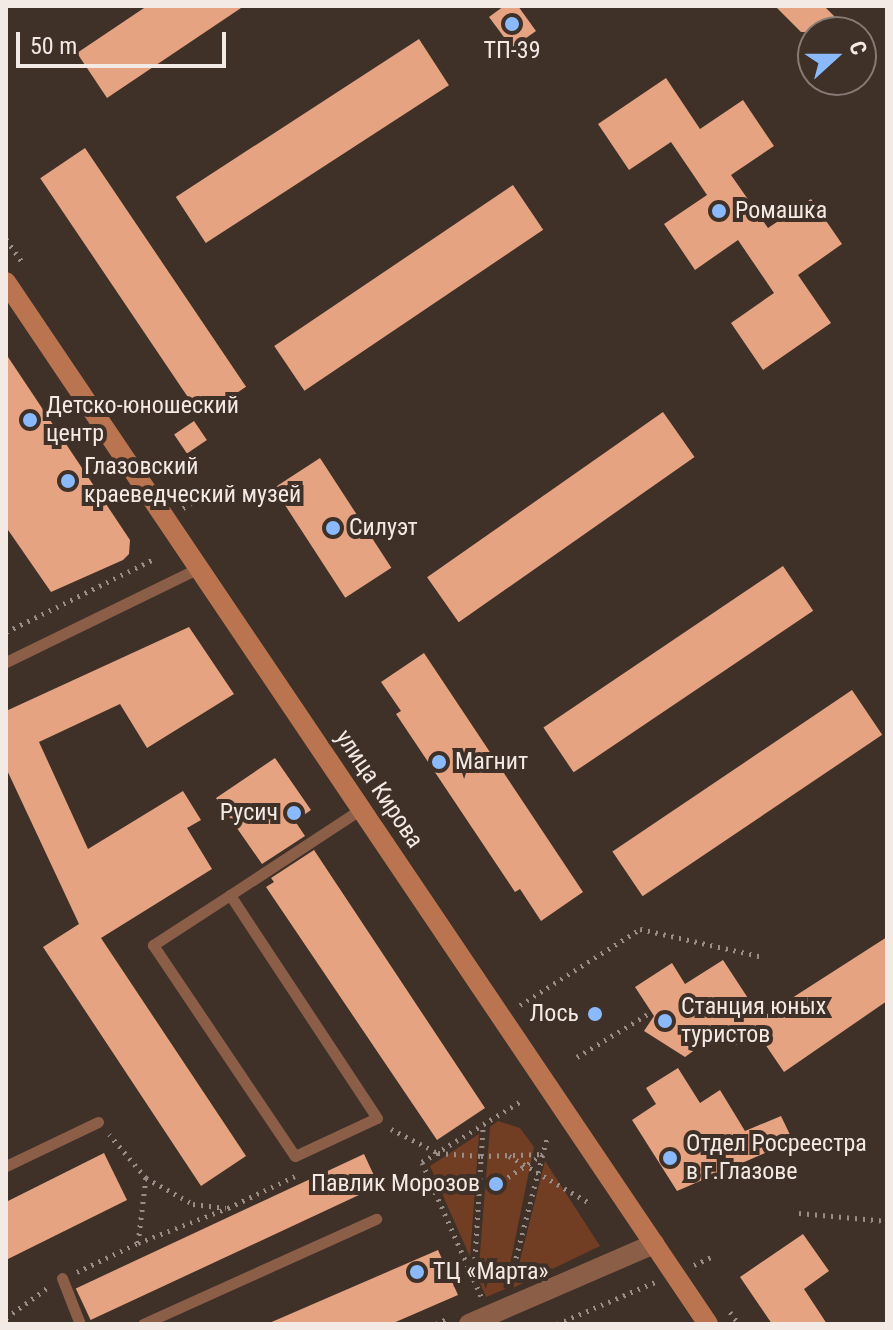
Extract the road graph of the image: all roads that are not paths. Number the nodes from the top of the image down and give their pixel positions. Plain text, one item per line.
1 (6, 282) edge
2 (199, 568) junction
3 (6, 662) edge
4 (361, 809) junction
5 (230, 895) junction
6 (98, 1122) road end
7 (6, 1166) edge
8 (376, 1219) dead end
9 (654, 1244) junction
10 (62, 1278) road end
11 (80, 1324) edge
12 (143, 1324) edge
13 (469, 1324) edge
14 (708, 1324) edge

1 - 2 main road, улица Кирова
2 - 3 lane
2 - 4 main road, улица Кирова
4 - 5 lane
4 - 9 main road, улица Кирова
5 - 5 lane
6 - 7 lane
8 - 12 lane
9 - 13 street
9 - 14 main road, улица Кирова
10 - 11 lane

